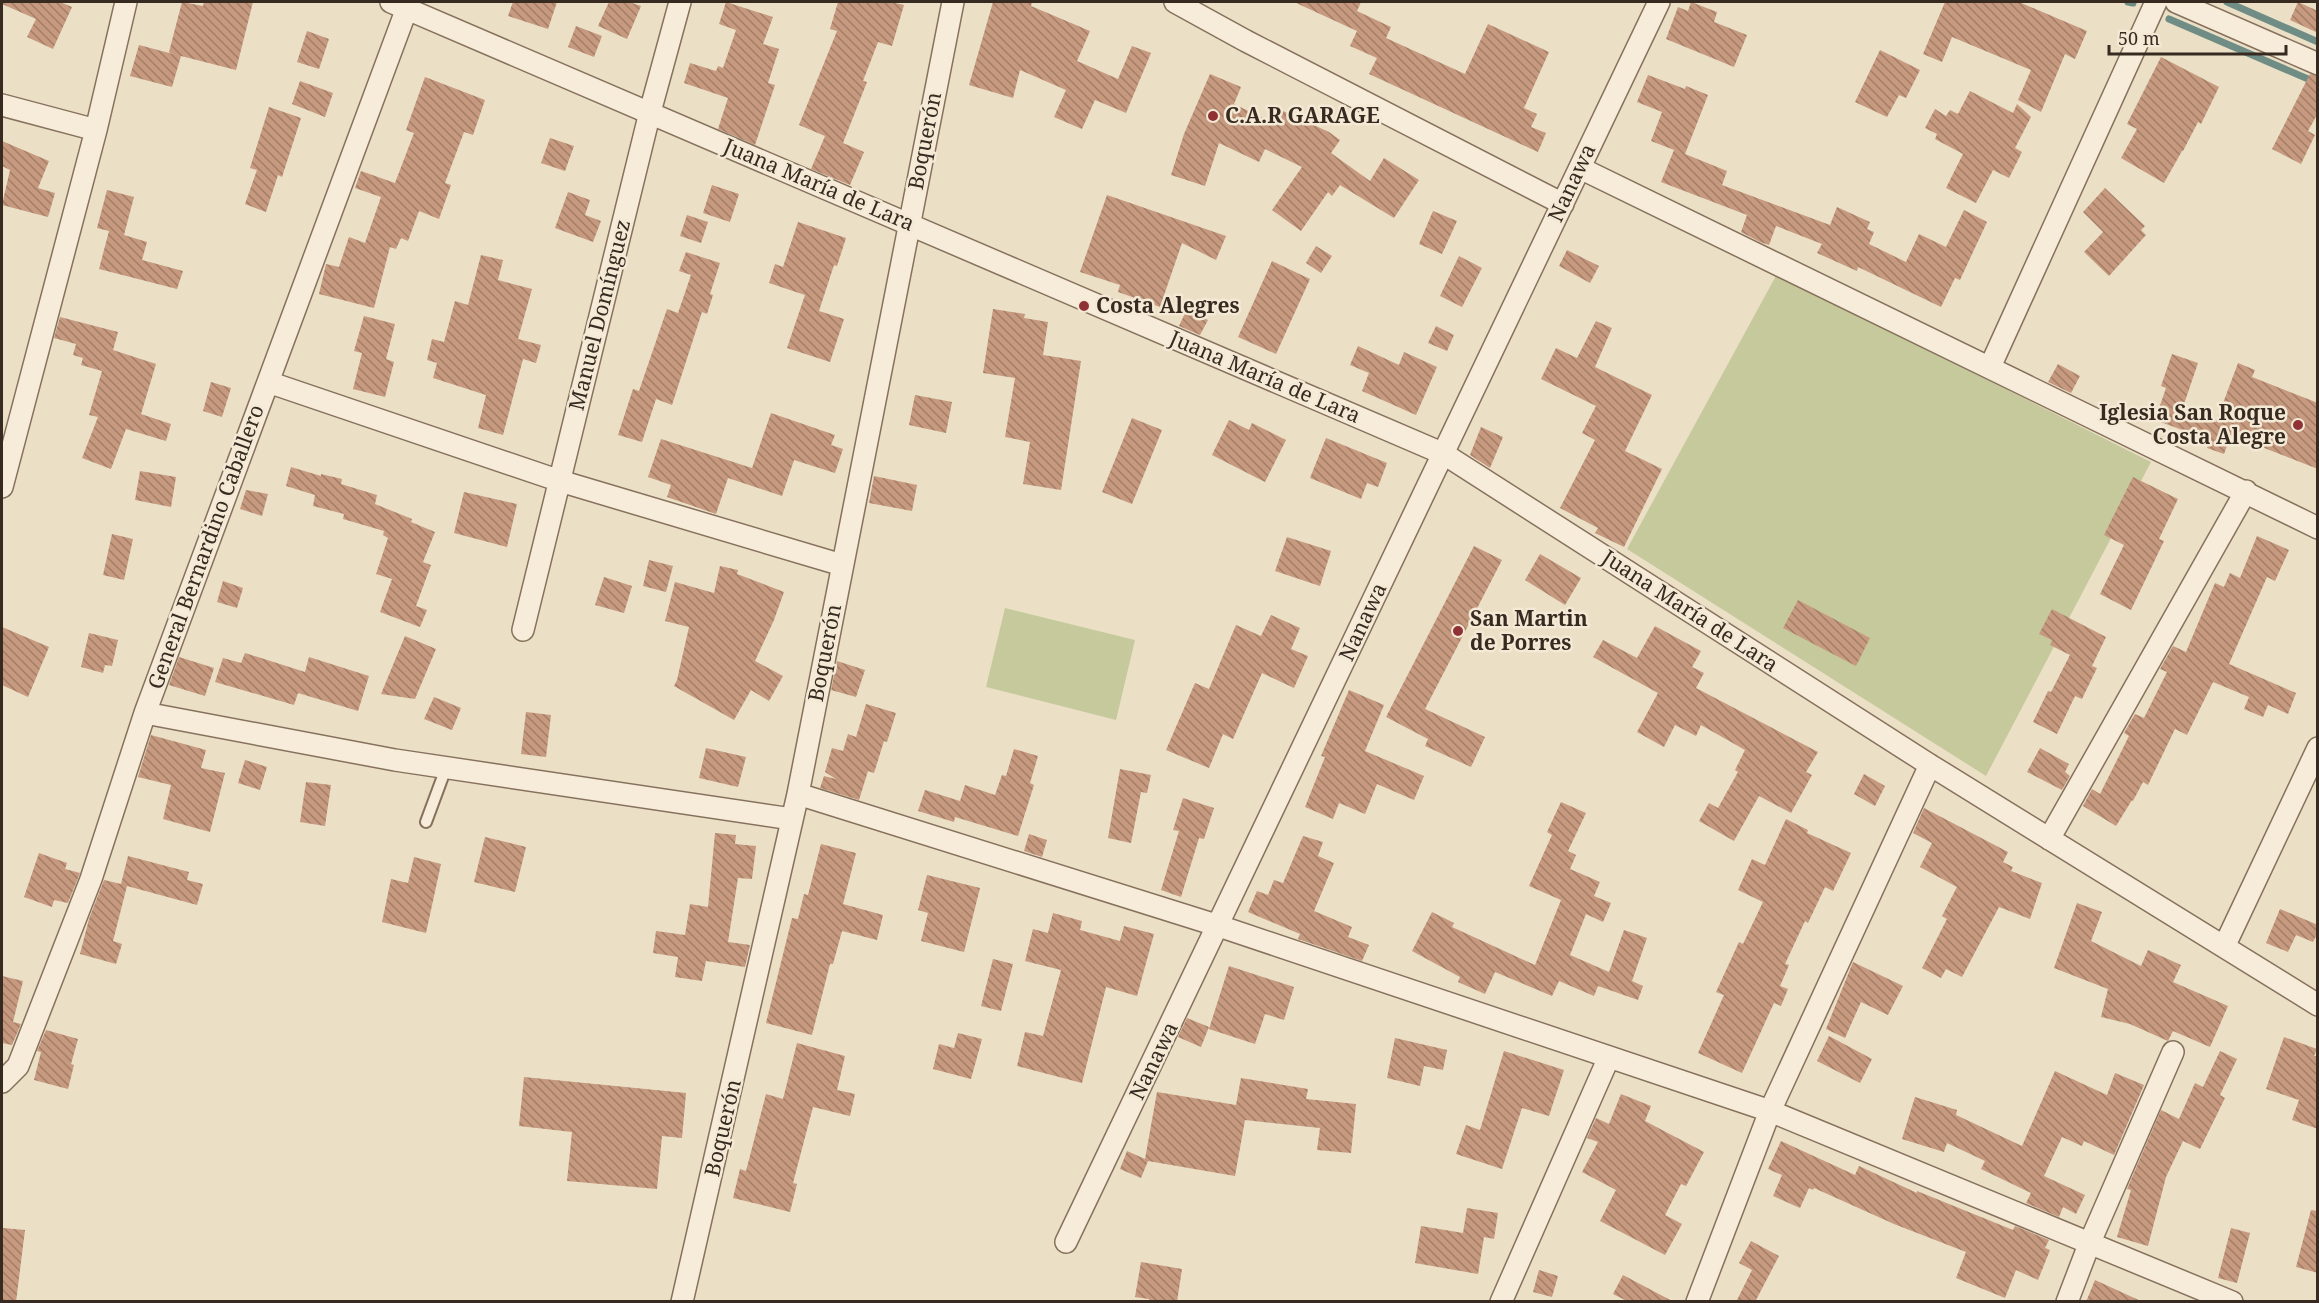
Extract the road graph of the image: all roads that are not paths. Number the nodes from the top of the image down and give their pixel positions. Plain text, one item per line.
1 (126, 2) edge
2 (680, 2) edge
3 (953, 2) edge
4 (1177, 2) edge
5 (1659, 2) edge
6 (2156, 2) edge
7 (2176, 2) edge
8 (399, 5) edge
9 (2318, 64) edge
10 (2, 105) edge
11 (650, 112) junction
12 (96, 130) junction
13 (1580, 168) junction
14 (1563, 204) junction
15 (908, 223) junction
16 (1990, 367) junction
17 (268, 382) junction
18 (1443, 454) junction
19 (560, 481) junction
20 (2, 487) edge
21 (2246, 491) junction
22 (2318, 528) edge
23 (842, 565) junction
24 (523, 630) dead end
25 (145, 712) junction
26 (2318, 748) edge
27 (1930, 765) junction
28 (446, 768) junction
29 (798, 794) junction
30 (792, 819) junction
31 (426, 822) dead end
32 (2049, 839) junction
33 (1219, 926) junction
34 (2224, 947) junction
35 (2318, 1005) edge
36 (2172, 1052) dead end
37 (1609, 1058) junction
38 (2, 1082) edge
39 (1770, 1111) junction
40 (1066, 1242) dead end
41 (2090, 1242) junction
42 (682, 1302) edge
43 (1501, 1302) edge
44 (1697, 1302) edge
45 (2067, 1302) edge
46 (2232, 1302) edge

1 - 12 street
2 - 11 street, Manuel Domínguez
3 - 15 street, Boquerón
4 - 14 street
5 - 13 street, Nanawa
6 - 16 street
7 - 9 street
8 - 11 street, Juana María de Lara
8 - 17 street, General Bernardino Caballero
10 - 12 street
11 - 15 street, Juana María de Lara
11 - 19 street, Manuel Domínguez
12 - 20 street
13 - 14 street, Nanawa
13 - 16 street
14 - 18 street, Nanawa
15 - 18 street, Juana María de Lara
15 - 23 street, Boquerón
16 - 21 street
17 - 19 street
17 - 25 street, General Bernardino Caballero
18 - 27 street, Juana María de Lara
18 - 33 street, Nanawa
19 - 23 street
19 - 24 street, Manuel Domínguez
21 - 22 street
21 - 32 street
23 - 29 street, Boquerón
25 - 28 street
25 - 38 street, General Bernardino Caballero
26 - 34 street
27 - 32 street, Juana María de Lara
27 - 39 street
28 - 30 street
28 - 31 lane
29 - 30 street, Boquerón
29 - 33 street
30 - 42 street, Boquerón
32 - 34 street, Juana María de Lara
33 - 37 street
33 - 40 street, Nanawa
34 - 35 street, Juana María de Lara
36 - 41 street
37 - 39 street
37 - 43 street
39 - 41 street
39 - 44 street
41 - 45 street
41 - 46 street

